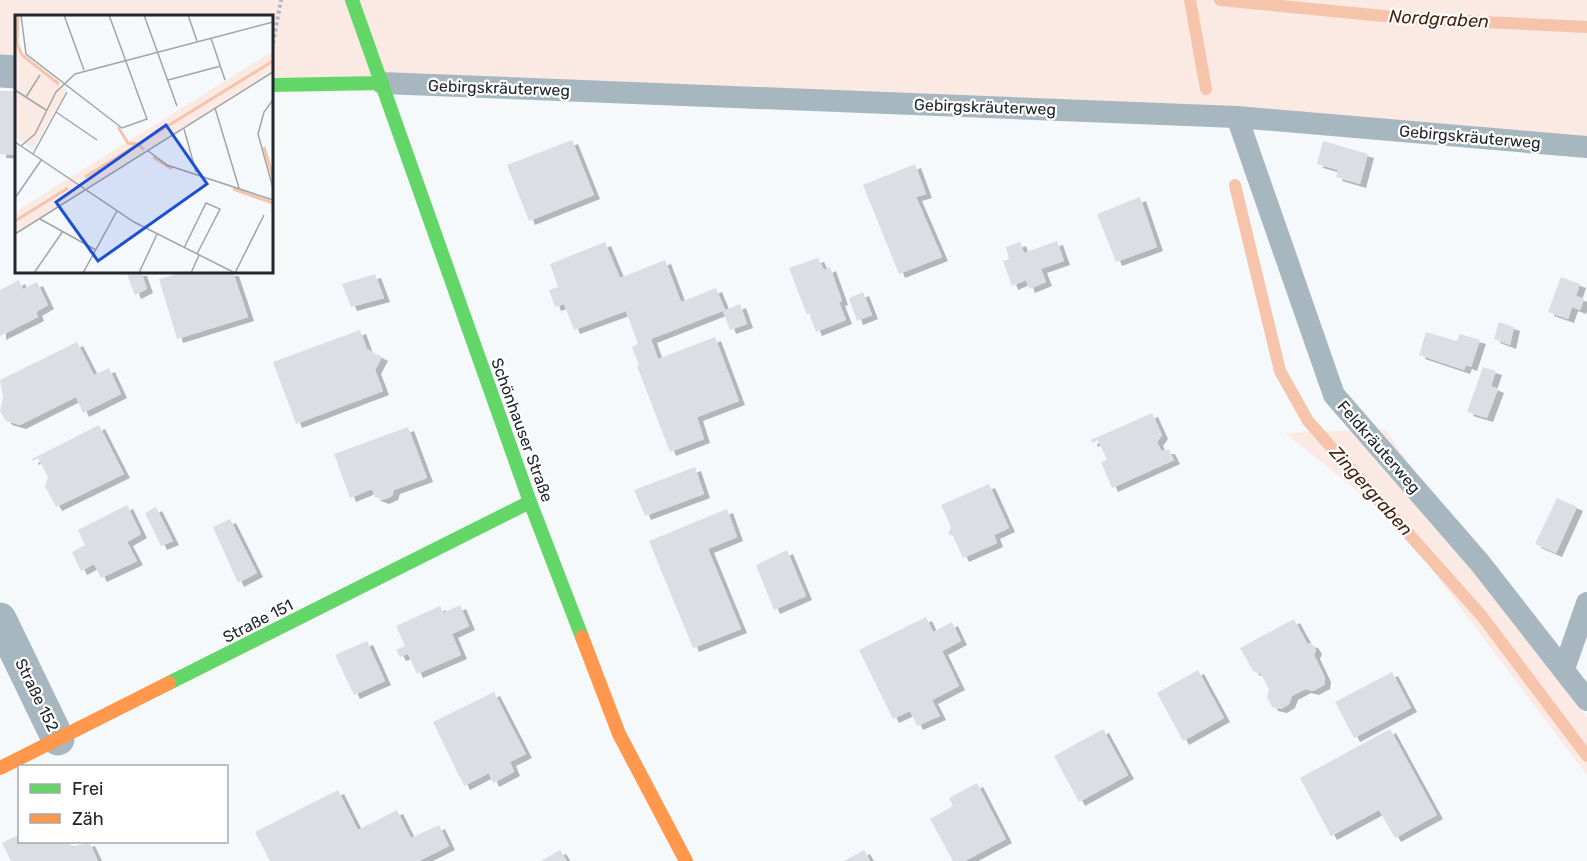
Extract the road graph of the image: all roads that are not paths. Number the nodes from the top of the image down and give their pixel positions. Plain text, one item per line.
1 (351, 0) edge
2 (0, 71) edge
3 (15, 72) edge
4 (382, 83) junction
5 (273, 85) edge
6 (1237, 117) junction
7 (1587, 147) edge
8 (530, 502) junction
9 (1587, 603) edge
10 (0, 619) edge
11 (1564, 669) junction
12 (1587, 700) edge
13 (58, 739) junction
14 (0, 768) edge
15 (686, 861) edge

1 - 4 street, Schönhauser Straße
2 - 3 street
4 - 5 street
4 - 6 lane, Gebirgskräuterweg
4 - 8 street, Schönhauser Straße
6 - 7 lane, Gebirgskräuterweg
6 - 11 lane, Feldkräuterweg
8 - 13 street, Straße 151
8 - 15 street, Schönhauser Straße
9 - 11 lane
10 - 13 street, Straße 152
11 - 12 lane, Feldkräuterweg
13 - 14 street, Straße 151

